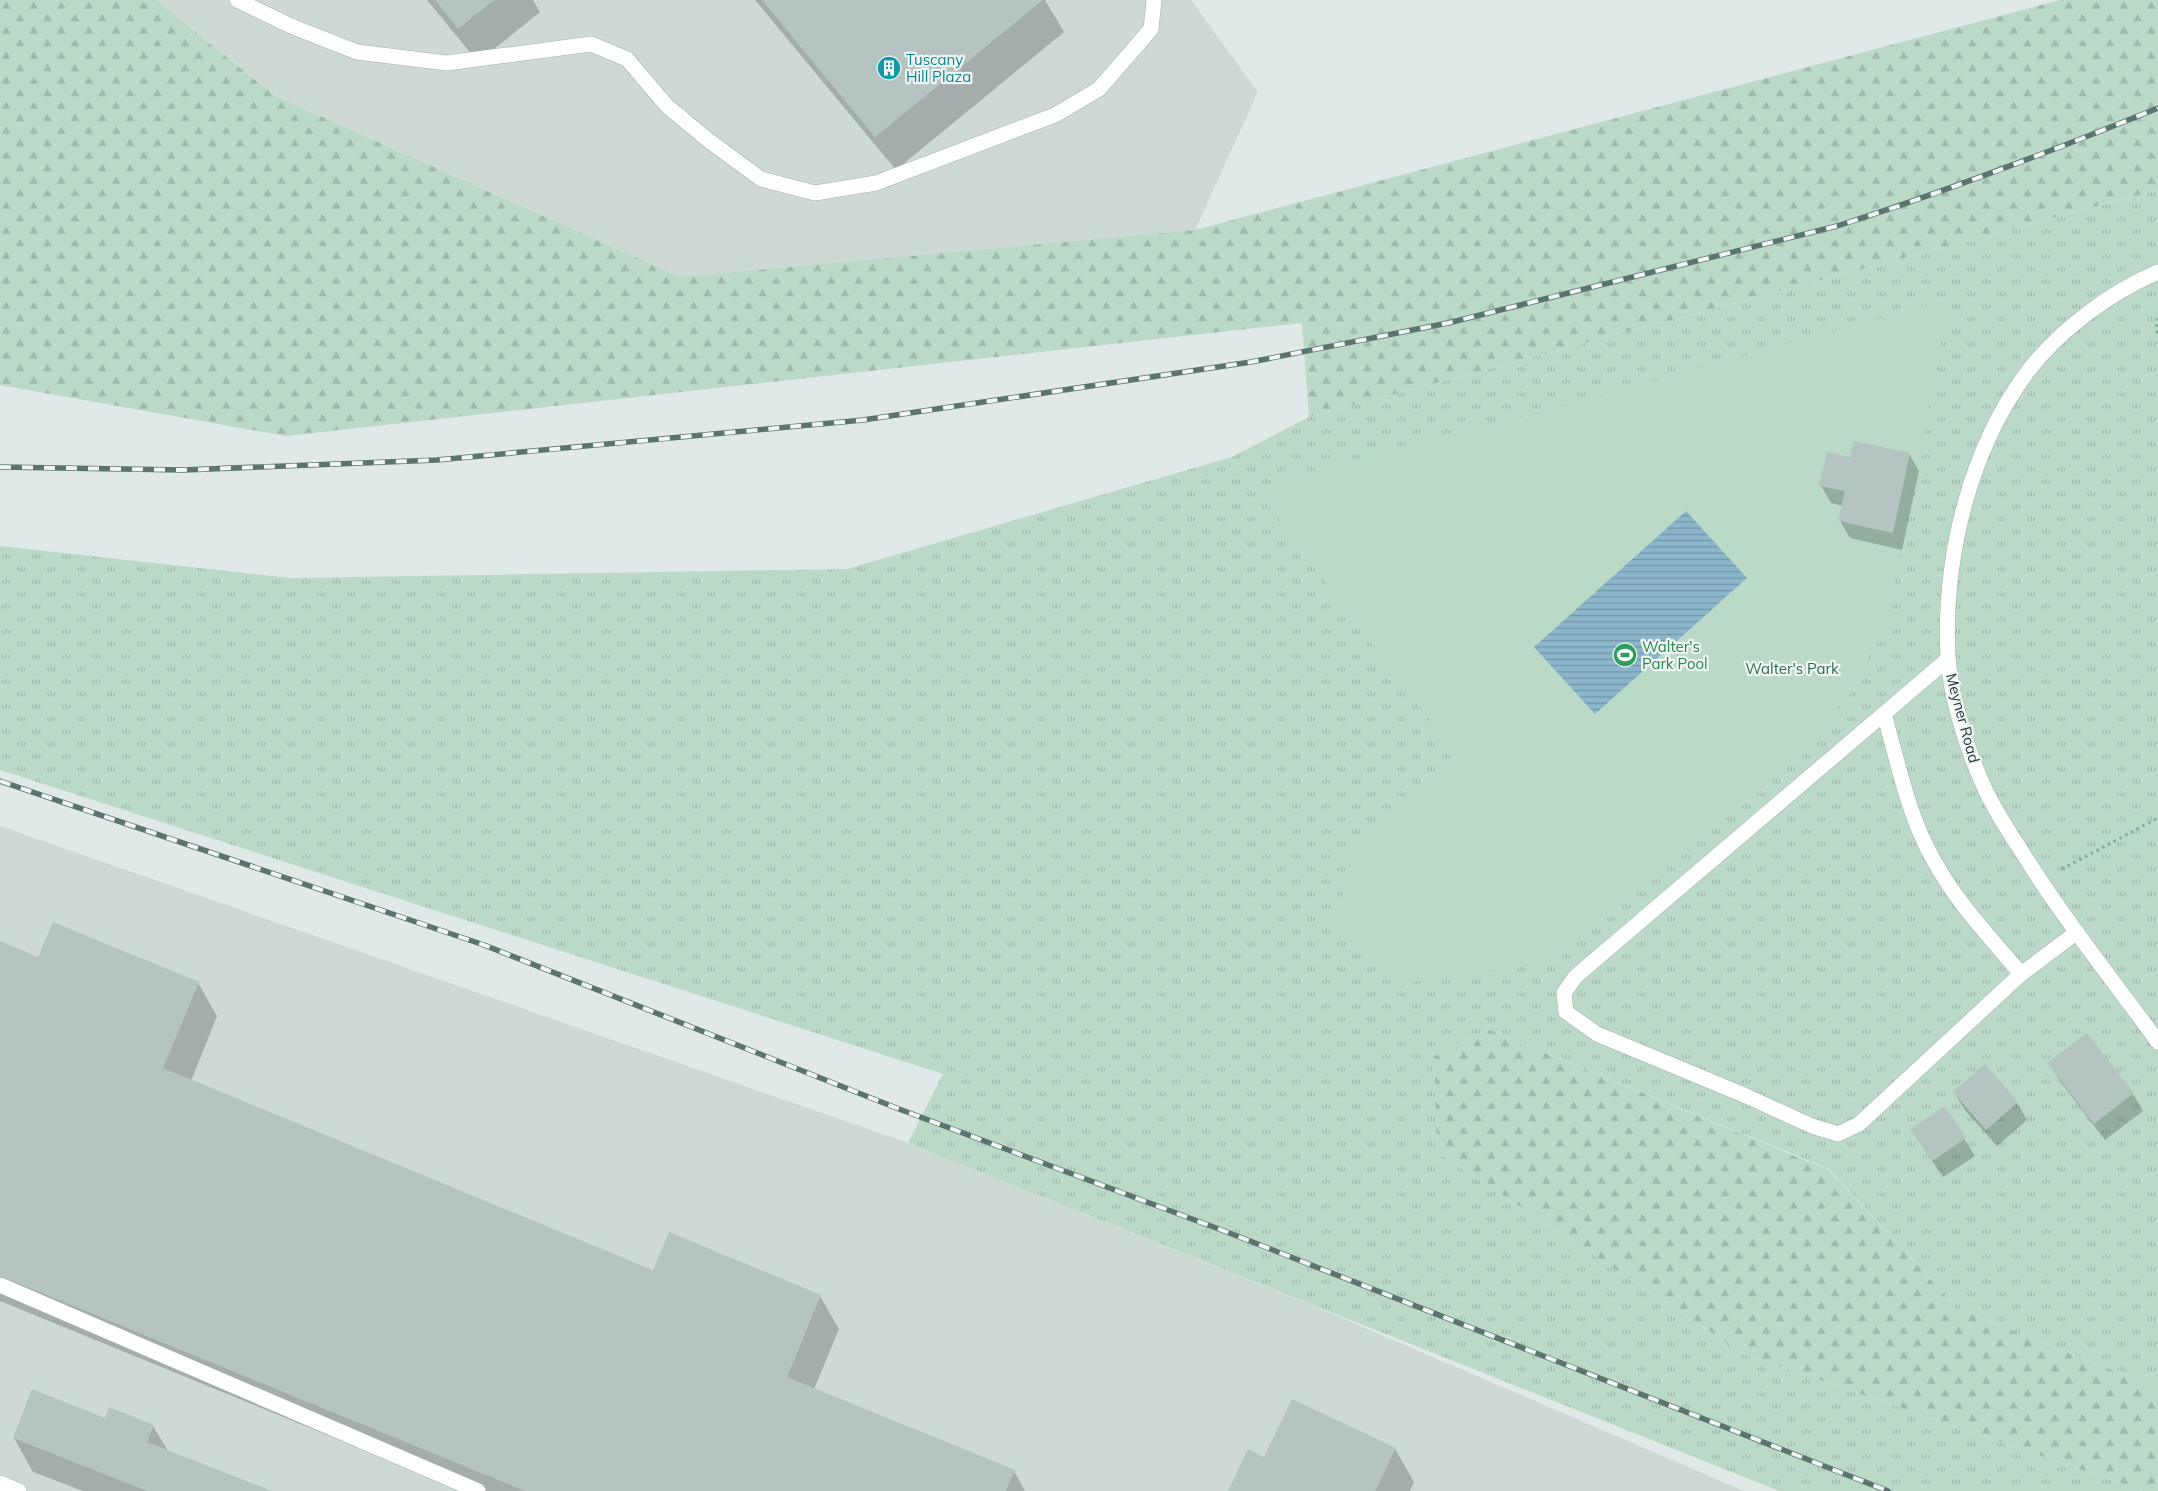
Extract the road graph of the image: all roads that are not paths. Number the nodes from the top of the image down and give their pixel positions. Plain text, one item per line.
1 (237, 0) edge
2 (1154, 0) edge
3 (2158, 272) edge
4 (1948, 659) junction
5 (1884, 714) junction
6 (2077, 932) junction
7 (2021, 974) junction
8 (2158, 1042) edge
9 (0, 1285) edge
10 (0, 1483) edge
11 (19, 1491) edge
12 (478, 1491) edge

1 - 2 street
3 - 4 street, Meyner Road
4 - 5 street
4 - 6 street, Meyner Road
5 - 7 street
5 - 7 street
6 - 7 street
6 - 8 street, Meyner Road
9 - 12 street
10 - 11 street

